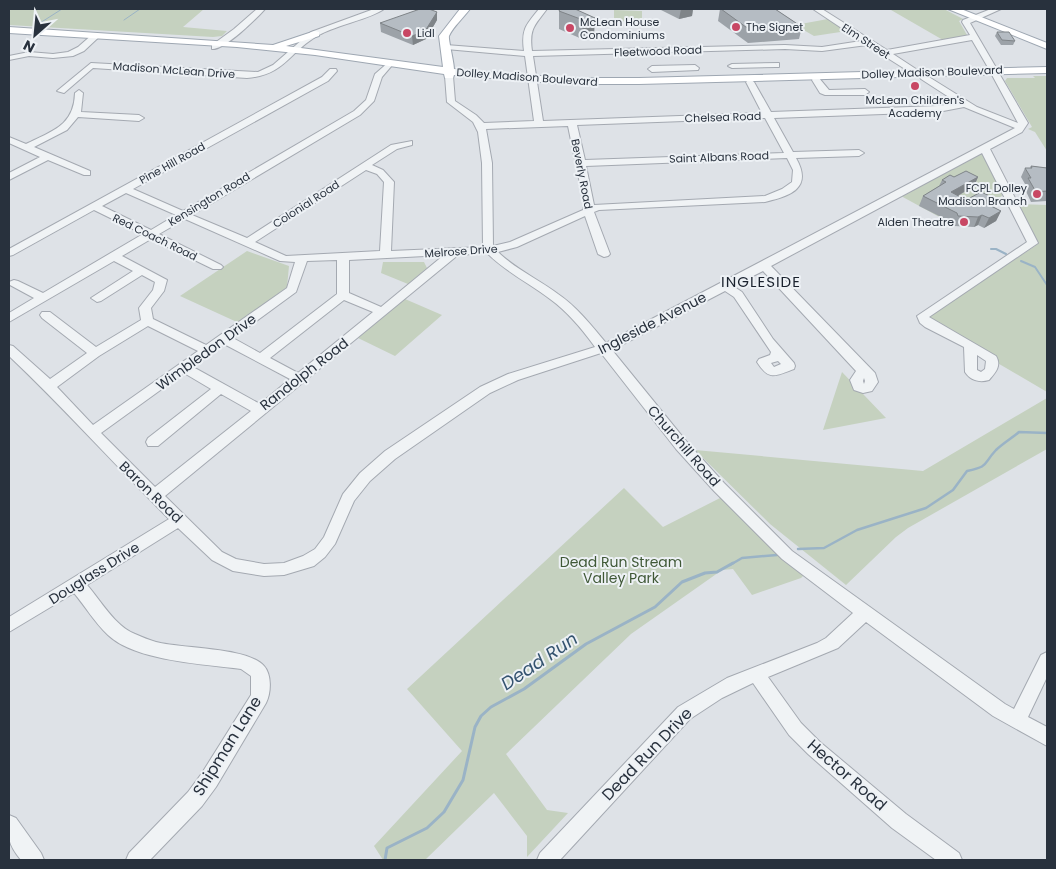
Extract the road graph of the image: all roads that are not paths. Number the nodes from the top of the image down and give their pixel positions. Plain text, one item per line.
1 (261, 9) edge
2 (380, 9) edge
3 (465, 9) edge
4 (543, 9) edge
5 (817, 9) edge
6 (954, 9) edge
7 (966, 9) edge
8 (996, 9) edge
9 (977, 16) junction
10 (9, 30) edge
11 (9, 34) edge
12 (316, 34) junction
13 (92, 37) junction
14 (974, 37) junction
15 (1047, 40) edge
16 (869, 42) junction
17 (218, 44) junction
18 (1047, 46) edge
19 (271, 47) junction
20 (446, 48) junction
21 (765, 48) junction
22 (723, 49) junction
23 (687, 50) junction
24 (645, 51) junction
25 (293, 52) junction
26 (528, 53) junction
27 (886, 53) junction
28 (9, 58) edge
29 (388, 65) junction
30 (1047, 70) edge
31 (333, 71) dead end
32 (995, 73) junction
33 (449, 74) junction
34 (1047, 74) edge
35 (920, 75) junction
36 (816, 80) junction
37 (532, 82) junction
38 (750, 82) junction
39 (61, 91) dead end
40 (865, 92) dead end
41 (80, 93) dead end
42 (965, 104) junction
43 (78, 114) junction
44 (768, 116) junction
45 (138, 118) dead end
46 (572, 122) junction
47 (539, 123) junction
48 (481, 126) junction
49 (1022, 127) junction
50 (9, 140) edge
51 (409, 143) dead end
52 (27, 147) junction
53 (984, 149) junction
54 (859, 152) dead end
55 (789, 154) junction
56 (50, 156) junction
57 (964, 160) junction
58 (580, 162) junction
59 (365, 166) junction
60 (994, 167) junction
61 (87, 173) dead end
62 (9, 176) edge
63 (125, 190) junction
64 (94, 206) junction
65 (588, 210) junction
66 (183, 215) junction
67 (150, 234) junction
68 (247, 243) junction
69 (490, 250) junction
70 (9, 253) edge
71 (454, 253) junction
72 (604, 254) dead end
73 (386, 255) junction
74 (114, 257) junction
75 (343, 257) junction
76 (302, 259) junction
77 (764, 264) junction
78 (217, 267) dead end
79 (141, 270) junction
80 (14, 283) dead end
81 (725, 286) junction
82 (344, 295) junction
83 (43, 298) junction
84 (97, 298) dead end
85 (383, 312) junction
86 (46, 315) dead end
87 (9, 318) edge
88 (148, 321) junction
89 (224, 339) junction
90 (970, 345) dead end
91 (9, 349) edge
92 (605, 350) junction
93 (207, 351) junction
94 (777, 352) dead end
95 (95, 353) junction
96 (261, 358) junction
97 (184, 368) junction
98 (866, 374) dead end
99 (300, 378) junction
100 (49, 386) junction
101 (220, 388) junction
102 (260, 410) junction
103 (93, 432) junction
104 (153, 442) dead end
105 (155, 496) junction
106 (179, 520) junction
107 (320, 553) joint
108 (76, 583) junction
109 (865, 612) junction
110 (9, 625) edge
111 (1047, 660) edge
112 (757, 675) junction
113 (1017, 721) junction
114 (1047, 737) edge
115 (9, 825) edge
116 (34, 860) edge
117 (136, 860) edge
118 (547, 860) edge
119 (952, 860) edge

1 - 17 street
2 - 12 street, Madison McLean Drive
3 - 20 main road
4 - 26 street
5 - 16 street, Elm Street
6 - 9 main road
7 - 9 main road
8 - 9 street
9 - 14 street
9 - 15 main road
9 - 18 main road
10 - 13 main road, Dolley Madison Boulevard
11 - 13 main road, Dolley Madison Boulevard
12 - 19 main road
12 - 25 street, Madison McLean Drive
13 - 17 main road, Dolley Madison Boulevard
13 - 28 street
14 - 27 street
14 - 32 street
16 - 21 street, Fleetwood Road
16 - 27 street, Elm Street
17 - 19 main road, Dolley Madison Boulevard
17 - 25 main road, Dolley Madison Boulevard
19 - 25 main road, Dolley Madison Boulevard
20 - 26 street, Fleetwood Road
20 - 33 main road
21 - 22 street, Fleetwood Road
21 - 22 street
22 - 23 street, Fleetwood Road
23 - 24 street, Fleetwood Road
23 - 24 street
24 - 26 street, Fleetwood Road
25 - 29 main road, Dolley Madison Boulevard
25 - 39 street, Madison McLean Drive
26 - 37 street
27 - 35 street, Elm Street
29 - 33 main road, Dolley Madison Boulevard
29 - 66 street, Kensington Road
30 - 32 main road, Dolley Madison Boulevard
31 - 63 street, Pine Hill Road
32 - 34 main road, Dolley Madison Boulevard
32 - 35 main road, Dolley Madison Boulevard
32 - 35 main road, Dolley Madison Boulevard
32 - 49 street
33 - 37 main road, Dolley Madison Boulevard
33 - 48 street
35 - 36 main road, Dolley Madison Boulevard
35 - 37 main road, Dolley Madison Boulevard
35 - 42 street, Elm Street
36 - 38 main road, Dolley Madison Boulevard
36 - 40 street
37 - 38 main road, Dolley Madison Boulevard
37 - 47 street
38 - 44 street
41 - 43 street
42 - 44 street, Chelsea Road
42 - 49 street, Elm Street
43 - 45 street
43 - 52 street
44 - 46 street, Chelsea Road
44 - 55 street
46 - 47 street, Chelsea Road
46 - 58 street, Beverly Road
47 - 48 street, Chelsea Road
48 - 69 street
49 - 53 street, Ingleside Avenue
50 - 52 street
51 - 59 street
52 - 56 street
53 - 57 street, Ingleside Avenue
53 - 60 street
54 - 55 street, Saint Albans Road
55 - 58 street, Saint Albans Road
55 - 65 street, Melrose Drive
56 - 61 street
56 - 62 street
57 - 60 street
57 - 77 street, Ingleside Avenue
58 - 65 street, Beverly Road
59 - 68 street, Colonial Road
59 - 73 street
60 - 90 street
63 - 64 street, Pine Hill Road
63 - 66 street, Melrose Drive
64 - 67 street, Red Coach Road
64 - 70 street, Pine Hill Road
65 - 69 street, Melrose Drive
65 - 72 street, Beverly Road
66 - 67 street, Kensington Road
66 - 68 street, Melrose Drive
67 - 74 street, Kensington Road
67 - 78 street, Red Coach Road
68 - 76 street, Melrose Drive
69 - 71 street, Melrose Drive
69 - 92 street, Churchill Road
71 - 73 street, Melrose Drive
71 - 85 street, Randolph Road
73 - 75 street, Melrose Drive
74 - 79 street
74 - 83 street, Kensington Road
75 - 76 street, Melrose Drive
75 - 82 street
76 - 89 street, Wimbledon Drive
77 - 81 street, Ingleside Avenue
77 - 98 street
79 - 84 street
79 - 88 street
80 - 83 street
81 - 92 street, Ingleside Avenue
81 - 94 street
82 - 85 street
82 - 96 street
83 - 87 street, Kensington Road
85 - 99 street, Randolph Road
86 - 95 street
88 - 93 street
88 - 95 street
89 - 93 street, Wimbledon Drive
89 - 96 street
91 - 100 street, Baron Road
92 - 107 street, Ingleside Avenue
92 - 109 street, Churchill Road
93 - 97 street, Wimbledon Drive
95 - 100 street
96 - 99 street
97 - 101 street
97 - 103 street, Wimbledon Drive
99 - 102 street, Randolph Road
100 - 103 street, Baron Road
101 - 102 street
101 - 104 street
102 - 105 street, Randolph Road
103 - 105 street, Baron Road
105 - 106 street, Baron Road
106 - 107 street, Baron Road
106 - 108 street, Douglass Drive
108 - 110 street, Douglass Drive
108 - 117 street, Shipman Lane
109 - 112 street, Dead Run Drive
109 - 113 street, Churchill Road
111 - 113 street
112 - 118 street, Dead Run Drive
112 - 119 street, Hector Road
113 - 114 street, Churchill Road
115 - 116 street

